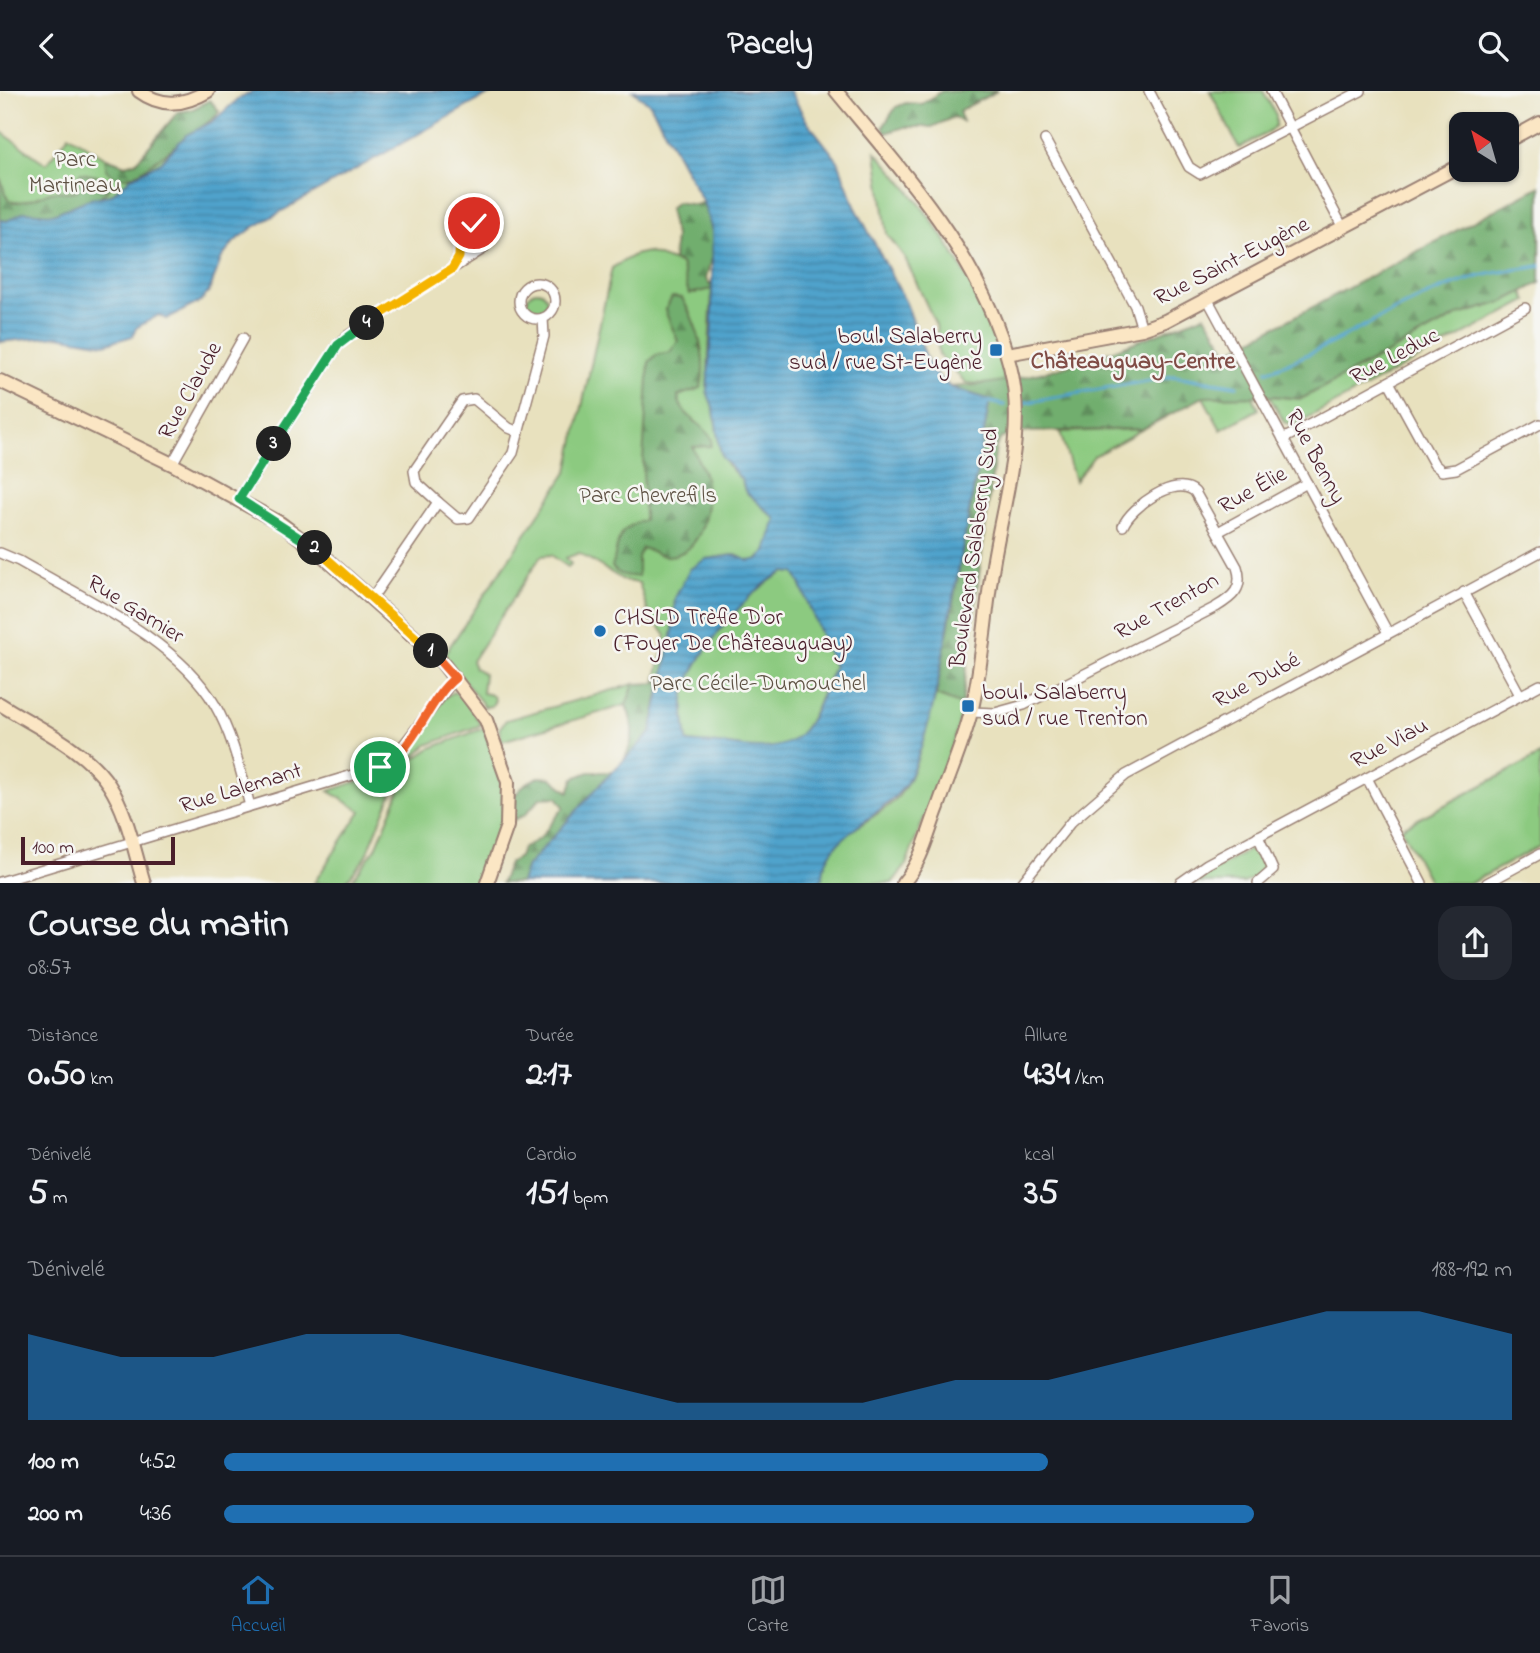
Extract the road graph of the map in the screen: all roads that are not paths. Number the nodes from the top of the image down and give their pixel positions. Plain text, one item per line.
1 (139, 91) edge
2 (208, 91) edge
3 (836, 91) edge
4 (1149, 91) edge
5 (1271, 91) edge
6 (1362, 91) edge
7 (1540, 123) edge
8 (1291, 128) junction
9 (1519, 134) edge
10 (1045, 141) dead end
11 (1449, 171) edge
12 (1343, 228) junction
13 (452, 269) junction
14 (1209, 300) junction
15 (1525, 308) dead end
16 (543, 318) junction
17 (1142, 329) junction
18 (243, 338) dead end
19 (1007, 354) junction
20 (0, 381) edge
21 (1389, 382) junction
22 (1540, 424) edge
23 (519, 432) junction
24 (1283, 439) junction
25 (172, 464) junction
26 (1307, 483) junction
27 (239, 499) junction
28 (438, 502) junction
29 (1123, 526) dead end
30 (1218, 532) junction
31 (1540, 552) edge
32 (0, 554) edge
33 (1464, 593) junction
34 (372, 598) junction
35 (1388, 633) junction
36 (455, 678) junction
37 (1540, 685) edge
38 (1520, 695) junction
39 (0, 704) edge
40 (971, 712) junction
41 (1367, 778) junction
42 (250, 806) junction
43 (1258, 836) junction
44 (132, 842) junction
45 (1540, 854) edge
46 (0, 882) edge
47 (144, 883) edge
48 (487, 883) edge
49 (903, 883) edge
50 (1022, 883) edge
51 (1180, 883) edge
52 (1258, 883) edge
53 (1422, 883) edge
54 (1487, 883) edge

1 - 2 street
3 - 19 street, Boulevard Salaberry Sud
4 - 8 street
5 - 8 street
6 - 8 street
7 - 9 street
8 - 12 street
10 - 17 street
11 - 12 street, Rue Saint-Eugène
12 - 14 street, Rue Saint-Eugène
13 - 13 street
13 - 27 street
14 - 17 street, Rue Saint-Eugène
14 - 24 street, Rue Benny
15 - 21 street, Rue Leduc
16 - 16 street
16 - 23 street
17 - 19 street, Rue Saint-Eugène
18 - 25 street, Rue Claude
19 - 40 street, Boulevard Salaberry Sud
20 - 25 street
21 - 22 street
21 - 24 street, Rue Leduc
23 - 28 street
23 - 28 street
24 - 26 street, Rue Benny
25 - 27 street
26 - 30 street, Rue Élie
26 - 35 street, Rue Benny
27 - 34 street
28 - 34 street
29 - 30 street, Rue Trenton
30 - 40 street, Rue Trenton
31 - 33 street, Rue Dubé
32 - 42 street, Rue Garnier
33 - 35 street, Rue Dubé
33 - 38 street
34 - 36 street
35 - 50 street, Rue Dubé
36 - 42 street, Rue Lalemant
36 - 48 street
37 - 38 street, Rue Viau
38 - 41 street, Rue Viau
39 - 44 street
40 - 49 street, Boulevard Salaberry Sud
41 - 43 street, Rue Viau
41 - 53 street
42 - 44 street, Rue Lalemant
43 - 51 street, Rue Viau
43 - 52 street
44 - 46 street, Rue Lalemant
44 - 47 street
45 - 54 street

